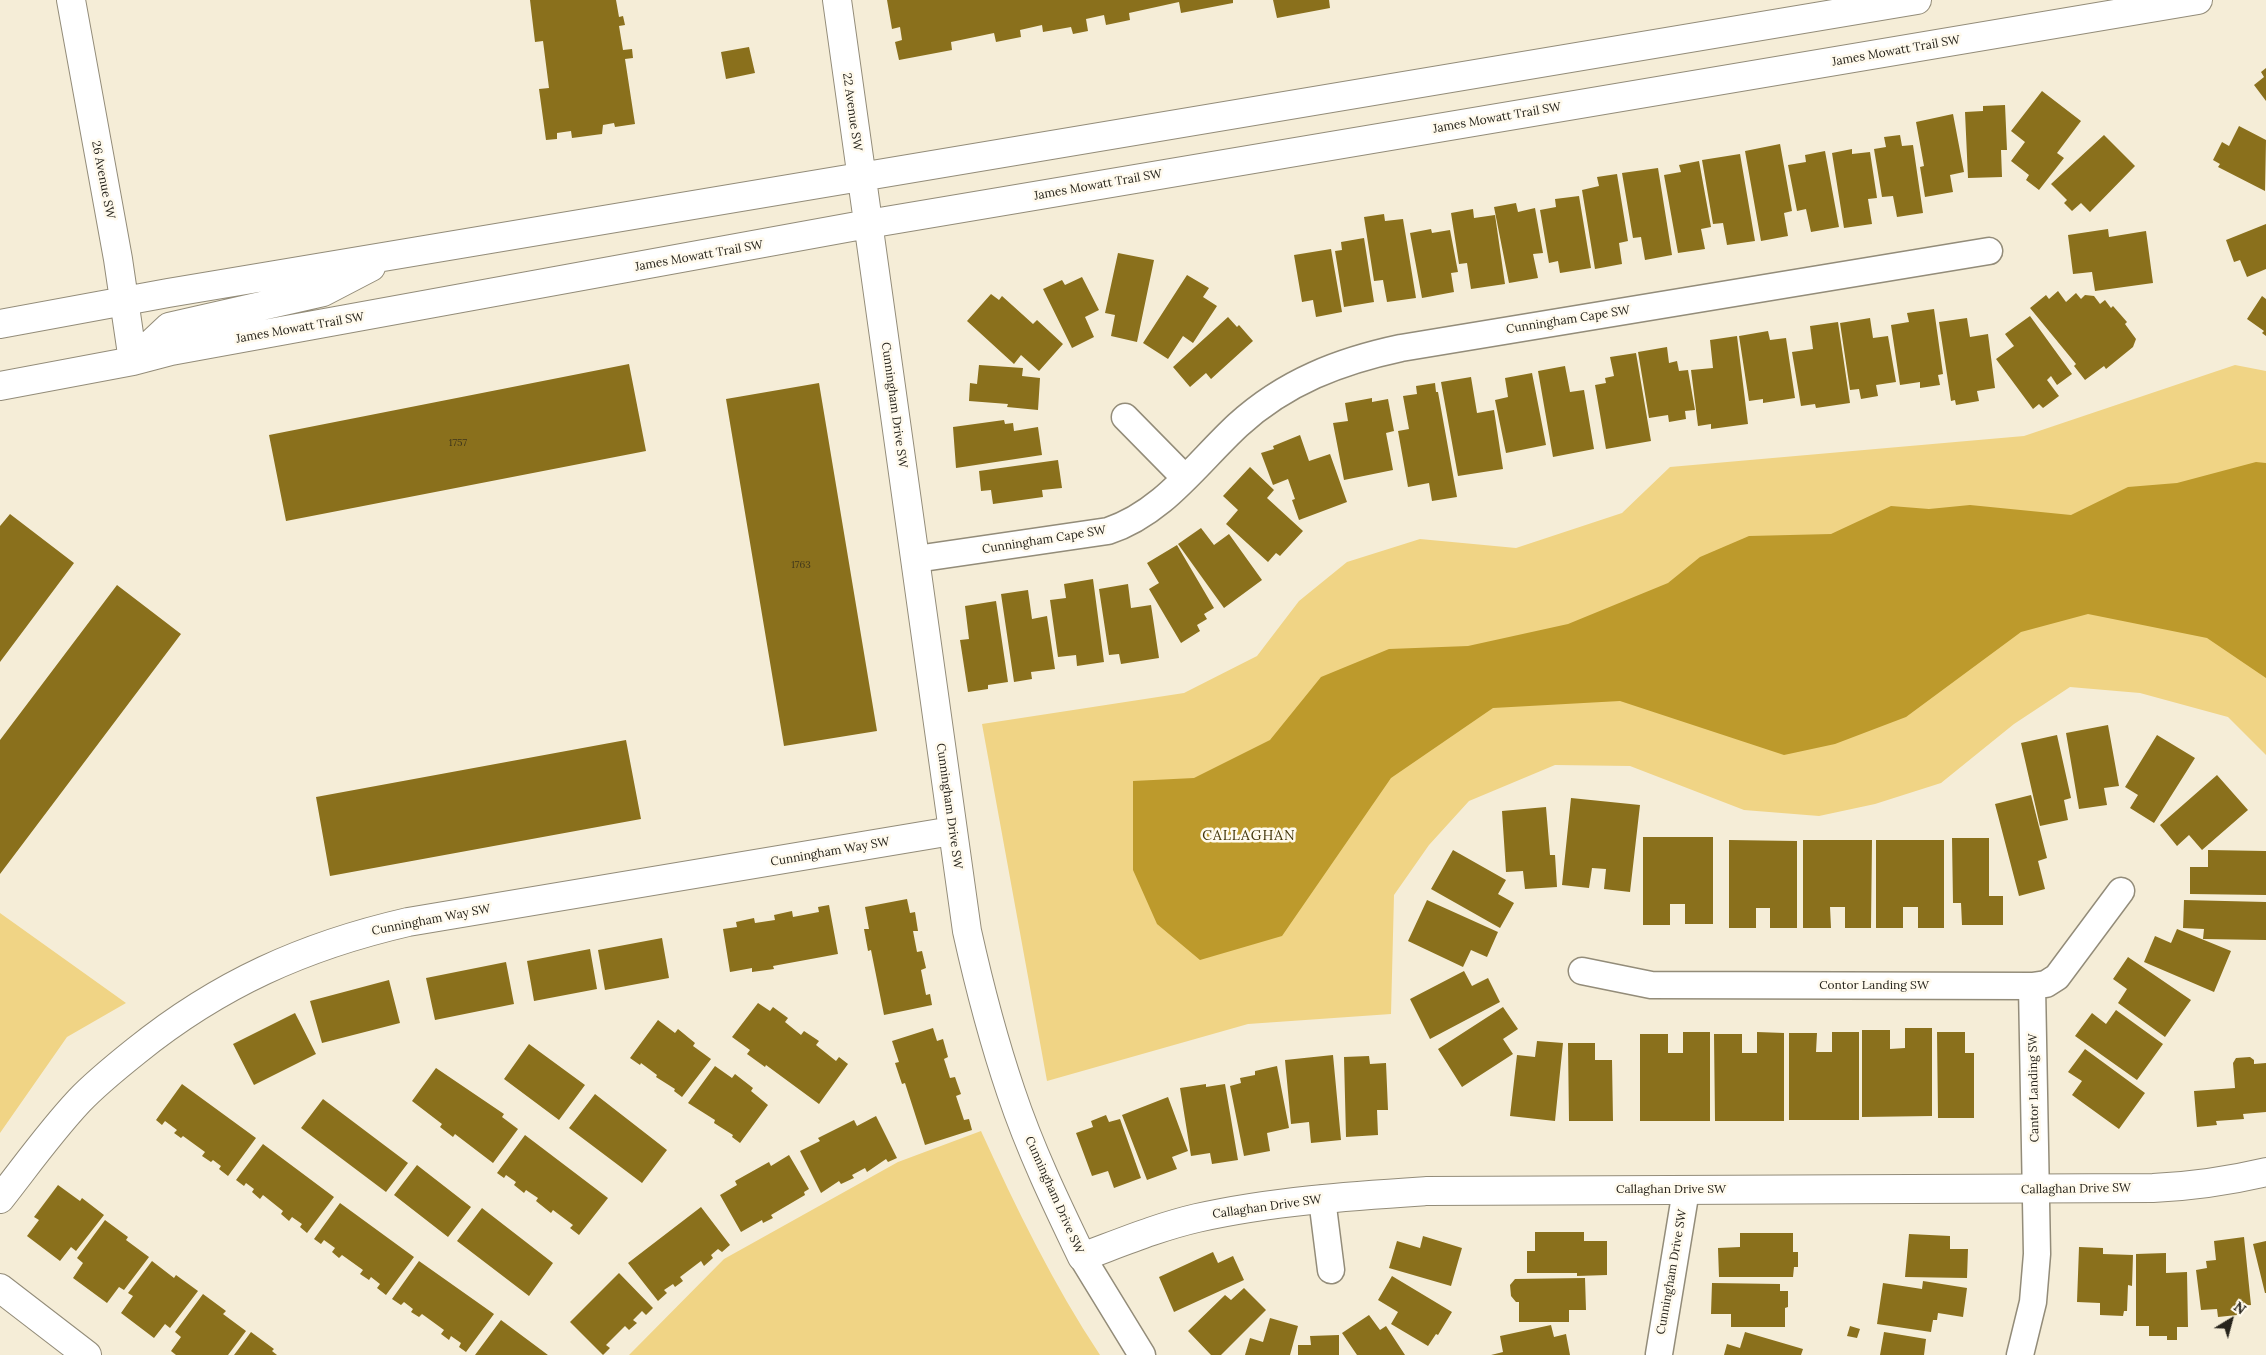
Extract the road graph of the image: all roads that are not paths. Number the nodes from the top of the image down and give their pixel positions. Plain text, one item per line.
1 (71, 0) edge
2 (836, 0) edge
3 (1917, 0) edge
4 (2198, 0) edge
5 (861, 176) junction
6 (868, 224) junction
7 (1989, 251) dead end
8 (393, 255) junction
9 (124, 301) junction
10 (0, 324) edge
11 (133, 361) junction
12 (0, 386) edge
13 (1126, 417) dead end
14 (1185, 478) junction
15 (916, 559) junction
16 (952, 831) junction
17 (2122, 891) dead end
18 (1582, 971) dead end
19 (2032, 986) junction
20 (2266, 1172) edge
21 (2036, 1189) junction
22 (1686, 1190) junction
23 (0, 1199) edge
24 (1322, 1199) junction
25 (1082, 1257) junction
26 (1330, 1270) dead end
27 (0, 1288) edge
28 (1659, 1354) edge
29 (87, 1355) edge
30 (1142, 1355) edge
31 (2020, 1355) edge

1 - 9 main road, 26 Avenue SW
2 - 5 main road, 22 Avenue SW
3 - 5 main road
4 - 6 main road, James Mowatt Trail SW
5 - 6 main road, 22 Avenue SW
5 - 8 main road
6 - 11 main road, James Mowatt Trail SW
6 - 15 main road, Cunningham Drive SW
7 - 14 street, Cunningham Cape SW
8 - 9 main road
8 - 11 main road
9 - 10 main road
9 - 11 main road, 26 Avenue SW
11 - 12 main road, James Mowatt Trail SW
13 - 14 street
14 - 15 street, Cunningham Cape SW
15 - 16 main road, Cunningham Drive SW
16 - 23 main road, Cunningham Way SW
16 - 25 main road, Cunningham Drive SW
17 - 19 street, Contor Landing SW
18 - 19 street, Contor Landing SW
19 - 21 street, Cantor Landing SW
20 - 21 main road, Callaghan Drive SW
21 - 22 main road, Callaghan Drive SW
21 - 31 street, Cantor Landing SW
22 - 24 main road, Callaghan Drive SW
22 - 28 street, Cunningham Drive SW
24 - 25 main road, Callaghan Drive SW
24 - 26 street
25 - 30 street, Cunningham Drive SW
27 - 29 main road

